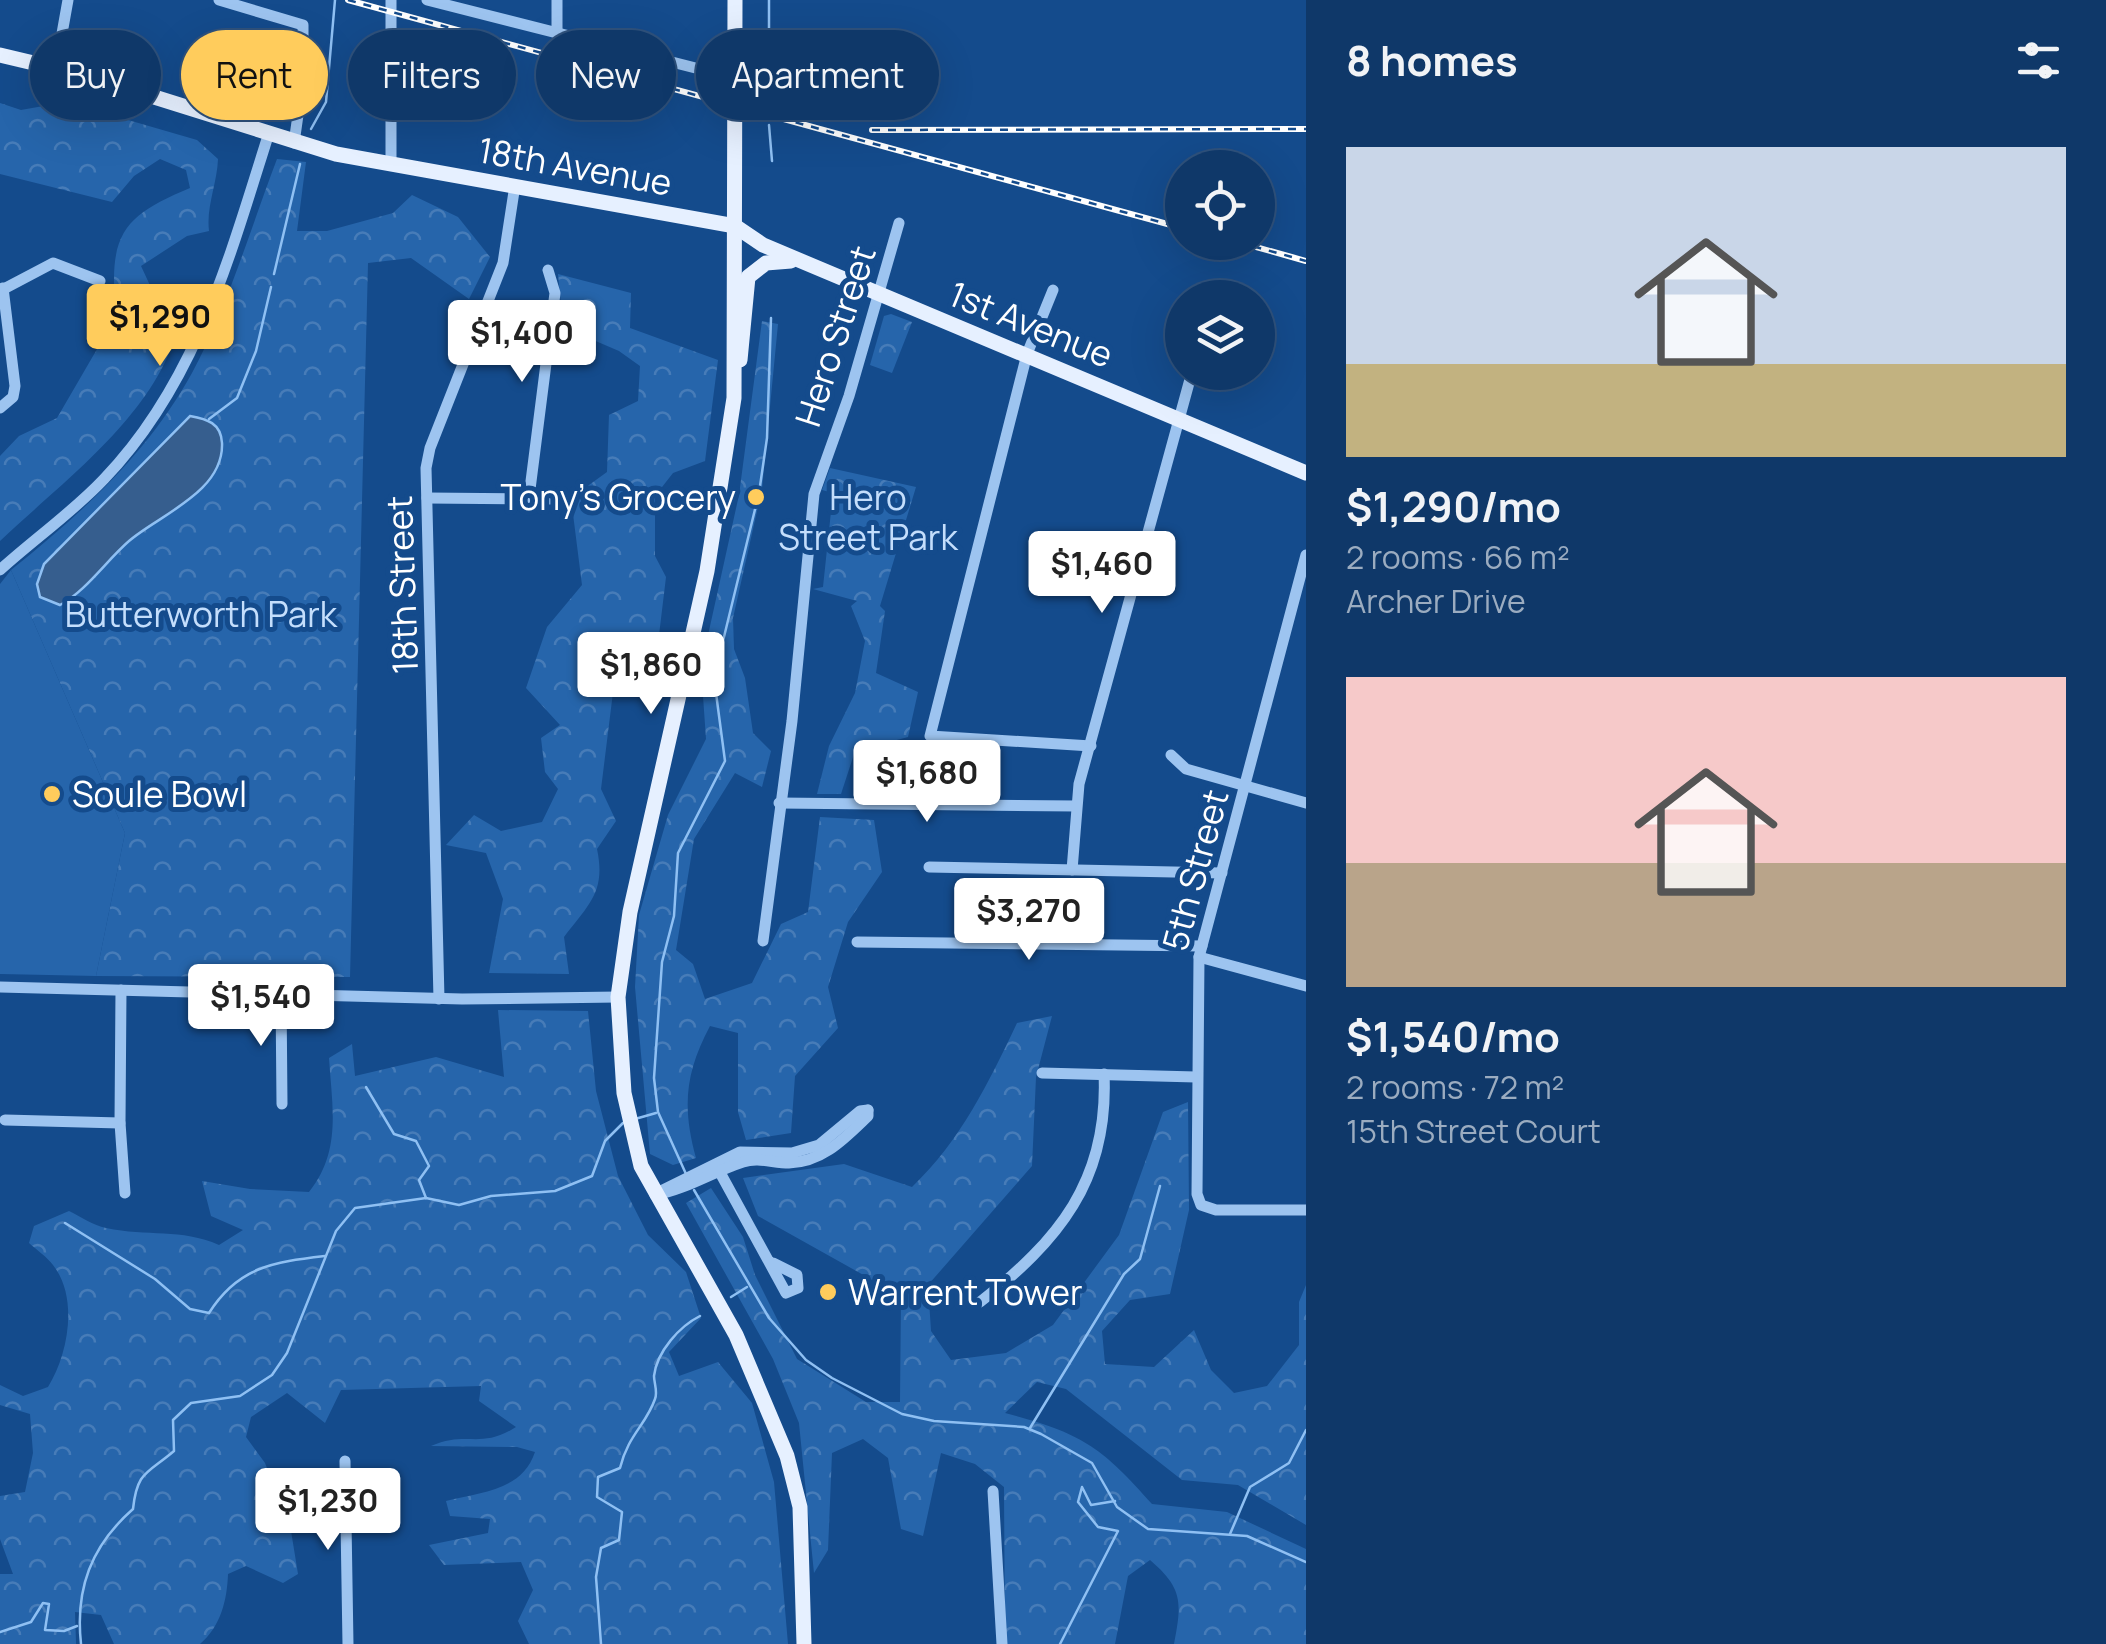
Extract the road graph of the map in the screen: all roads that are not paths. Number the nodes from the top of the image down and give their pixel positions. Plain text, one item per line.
1 (68, 0) edge
2 (219, 0) edge
3 (392, 0) edge
4 (427, 0) edge
5 (557, 0) edge
6 (735, 0) edge
7 (63, 30) edge
8 (543, 30) edge
9 (558, 30) edge
10 (735, 30) edge
11 (0, 55) edge
12 (30, 61) edge
13 (161, 101) edge
14 (735, 120) edge
15 (268, 136) junction
16 (294, 143) junction
17 (391, 164) junction
18 (515, 185) junction
19 (899, 223) dead end
20 (736, 226) junction
21 (800, 261) junction
22 (548, 270) dead end
23 (100, 281) dead end
24 (1, 290) edge
25 (1053, 290) dead end
26 (878, 292) junction
27 (1026, 354) junction
28 (1187, 390) edge
29 (734, 398) junction
30 (0, 408) edge
31 (1178, 418) junction
32 (1306, 472) edge
33 (529, 497) junction
34 (427, 498) junction
35 (552, 499) dead end
36 (1306, 555) edge
37 (0, 570) edge
38 (1091, 746) junction
39 (1171, 756) dead end
40 (1246, 785) junction
41 (779, 803) junction
42 (1306, 803) edge
43 (1076, 806) junction
44 (929, 867) dead end
45 (1072, 870) junction
46 (1222, 873) junction
47 (763, 941) dead end
48 (857, 942) dead end
49 (1200, 951) junction
50 (1306, 986) edge
51 (0, 987) edge
52 (121, 990) junction
53 (281, 994) junction
54 (618, 997) junction
55 (439, 999) junction
56 (1042, 1073) dead end
57 (1104, 1074) junction
58 (1196, 1076) junction
59 (282, 1104) dead end
60 (5, 1120) dead end
61 (120, 1123) junction
62 (718, 1168) junction
63 (125, 1193) dead end
64 (655, 1195) junction
65 (1306, 1210) edge
66 (773, 1264) dead end
67 (980, 1302) dead end
68 (345, 1461) dead end
69 (993, 1491) dead end
70 (348, 1644) edge
71 (804, 1644) edge
72 (1002, 1644) edge

1 - 7 street
2 - 16 street
3 - 17 street
4 - 8 street
5 - 9 street
6 - 10 main road
11 - 12 main road, 18th Avenue
13 - 15 main road, 18th Avenue
14 - 20 main road
15 - 16 main road, 18th Avenue
15 - 37 street
16 - 17 main road, 18th Avenue
17 - 18 main road, 18th Avenue
18 - 20 main road, 18th Avenue
18 - 34 street, 18th Street
19 - 26 street, Hero Street
20 - 21 main road, 1st Avenue
20 - 29 main road
21 - 26 main road, 1st Avenue
21 - 29 main road
22 - 33 street
23 - 24 street
24 - 30 street
25 - 27 street
26 - 27 main road, 1st Avenue
26 - 41 street, Hero Street
27 - 31 main road, 1st Avenue
27 - 38 street
28 - 31 street
29 - 54 main road
31 - 32 main road, 1st Avenue
31 - 38 street
33 - 34 street
33 - 35 street
34 - 55 street, 18th Street
36 - 40 street, 5th Street
38 - 43 street
39 - 40 street
40 - 42 street
40 - 46 street, 5th Street
41 - 43 street
41 - 47 street, Hero Street
43 - 45 street
44 - 45 street
45 - 46 street
46 - 49 street, 5th Street
48 - 49 street
49 - 50 street
49 - 58 street, 5th Street
51 - 52 street
52 - 53 street
52 - 61 street
53 - 55 street
53 - 59 street
54 - 55 street
54 - 64 main road
56 - 57 street
57 - 58 street
57 - 67 street
58 - 65 street, 5th Street
60 - 61 street
61 - 63 street
62 - 62 street
62 - 64 street
62 - 66 street
64 - 71 main road
68 - 70 street
69 - 72 street

